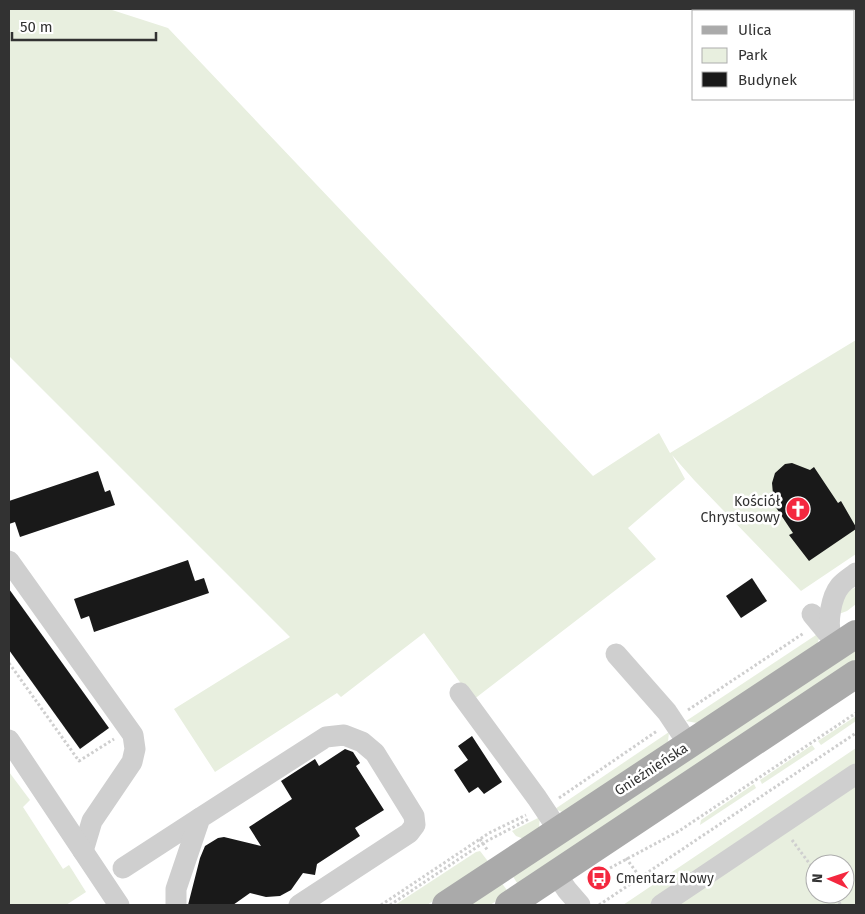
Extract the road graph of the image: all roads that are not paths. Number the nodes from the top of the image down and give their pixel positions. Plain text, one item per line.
1 (9, 561) edge
2 (856, 573) edge
3 (811, 622) road end
4 (842, 639) edge
5 (616, 654) dead end
6 (856, 674) edge
7 (460, 693) dead end
8 (677, 727) junction
9 (9, 740) edge
10 (856, 774) edge
11 (547, 814) junction
12 (200, 818) junction
13 (83, 851) junction
14 (123, 868) dead end
15 (556, 874) junction
16 (119, 905) edge
17 (176, 905) edge
18 (299, 905) edge
19 (446, 905) edge
20 (508, 905) edge
21 (580, 905) edge
22 (661, 905) edge

1 - 13 street
2 - 4 street
3 - 4 street
4 - 8 main road, Gnieźnieńska
5 - 8 street
6 - 15 main road
7 - 11 street
8 - 11 main road, Gnieźnieńska
9 - 13 street
10 - 22 street
11 - 19 main road, Gnieźnieńska
12 - 14 street
12 - 17 street
12 - 18 street
13 - 16 street
15 - 20 main road
15 - 21 street

